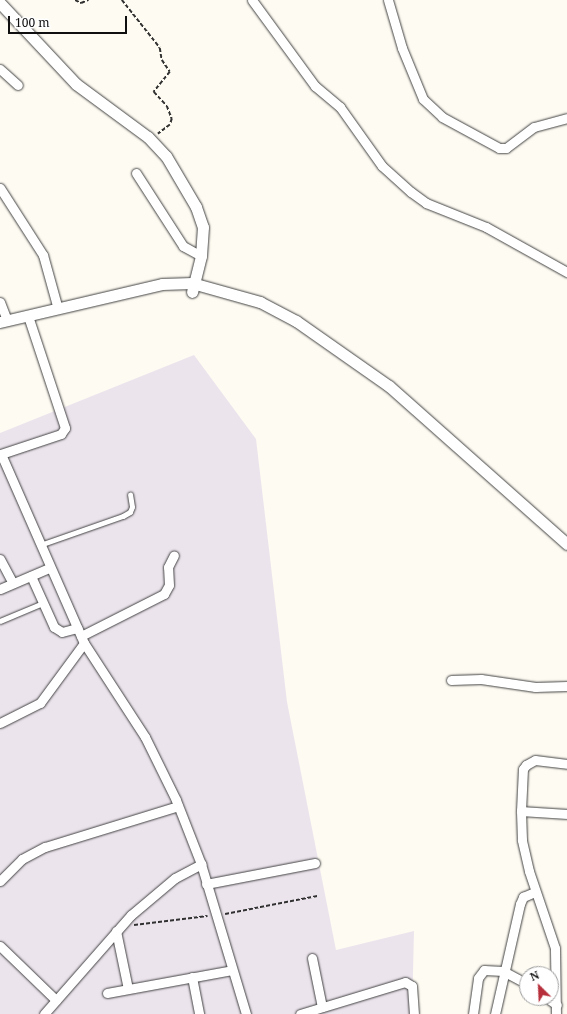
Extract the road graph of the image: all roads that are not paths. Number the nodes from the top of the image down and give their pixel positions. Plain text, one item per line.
1 (252, 0) edge
2 (388, 0) edge
3 (0, 3) edge
4 (0, 69) edge
5 (18, 85) dead end
6 (567, 118) edge
7 (136, 172) dead end
8 (0, 188) edge
9 (201, 256) junction
10 (567, 272) edge
11 (192, 287) junction
12 (0, 302) edge
13 (58, 309) junction
14 (29, 319) junction
15 (2, 324) edge
16 (130, 495) dead end
17 (567, 544) edge
18 (40, 545) junction
19 (174, 555) dead end
20 (0, 559) edge
21 (50, 568) junction
22 (31, 576) junction
23 (14, 583) junction
24 (0, 589) edge
25 (43, 603) junction
26 (0, 621) edge
27 (80, 635) junction
28 (450, 680) dead end
29 (567, 686) edge
30 (0, 723) edge
31 (567, 764) edge
32 (178, 806) junction
33 (521, 811) junction
34 (567, 814) edge
35 (315, 862) dead end
36 (201, 864) junction
37 (0, 881) edge
38 (206, 884) junction
39 (535, 892) junction
40 (118, 929) junction
41 (0, 946) edge
42 (312, 958) dead end
43 (232, 970) junction
44 (503, 971) junction
45 (192, 977) junction
46 (519, 980) edge
47 (128, 989) junction
48 (107, 993) dead end
49 (56, 1000) junction
50 (322, 1007) junction
51 (556, 1009) edge
52 (44, 1014) edge
53 (199, 1014) edge
54 (246, 1014) edge
55 (300, 1014) edge
56 (414, 1014) edge
57 (473, 1014) edge
58 (494, 1014) edge

1 - 10 street
2 - 6 street
3 - 9 street
4 - 5 street
7 - 9 street
8 - 13 street
9 - 11 street
11 - 13 street
11 - 14 street
11 - 17 street
12 - 15 street
13 - 14 street
14 - 15 street
14 - 18 street
16 - 18 lane
18 - 21 street
19 - 27 street
20 - 23 street
21 - 22 street
21 - 27 street
22 - 23 street
22 - 25 street
23 - 24 street
25 - 26 lane
25 - 27 street
27 - 30 street
27 - 32 street
28 - 29 street
31 - 33 street
32 - 36 street
32 - 37 street
33 - 34 street
33 - 39 street
35 - 38 street
36 - 38 street
36 - 40 street
38 - 43 street
39 - 44 street
39 - 51 street
40 - 47 street
40 - 49 street
41 - 49 street
42 - 50 street
43 - 45 street
43 - 54 street
44 - 46 street
44 - 57 street
44 - 58 street
45 - 47 street
45 - 53 street
47 - 48 street
49 - 52 street
50 - 55 street
50 - 56 street

